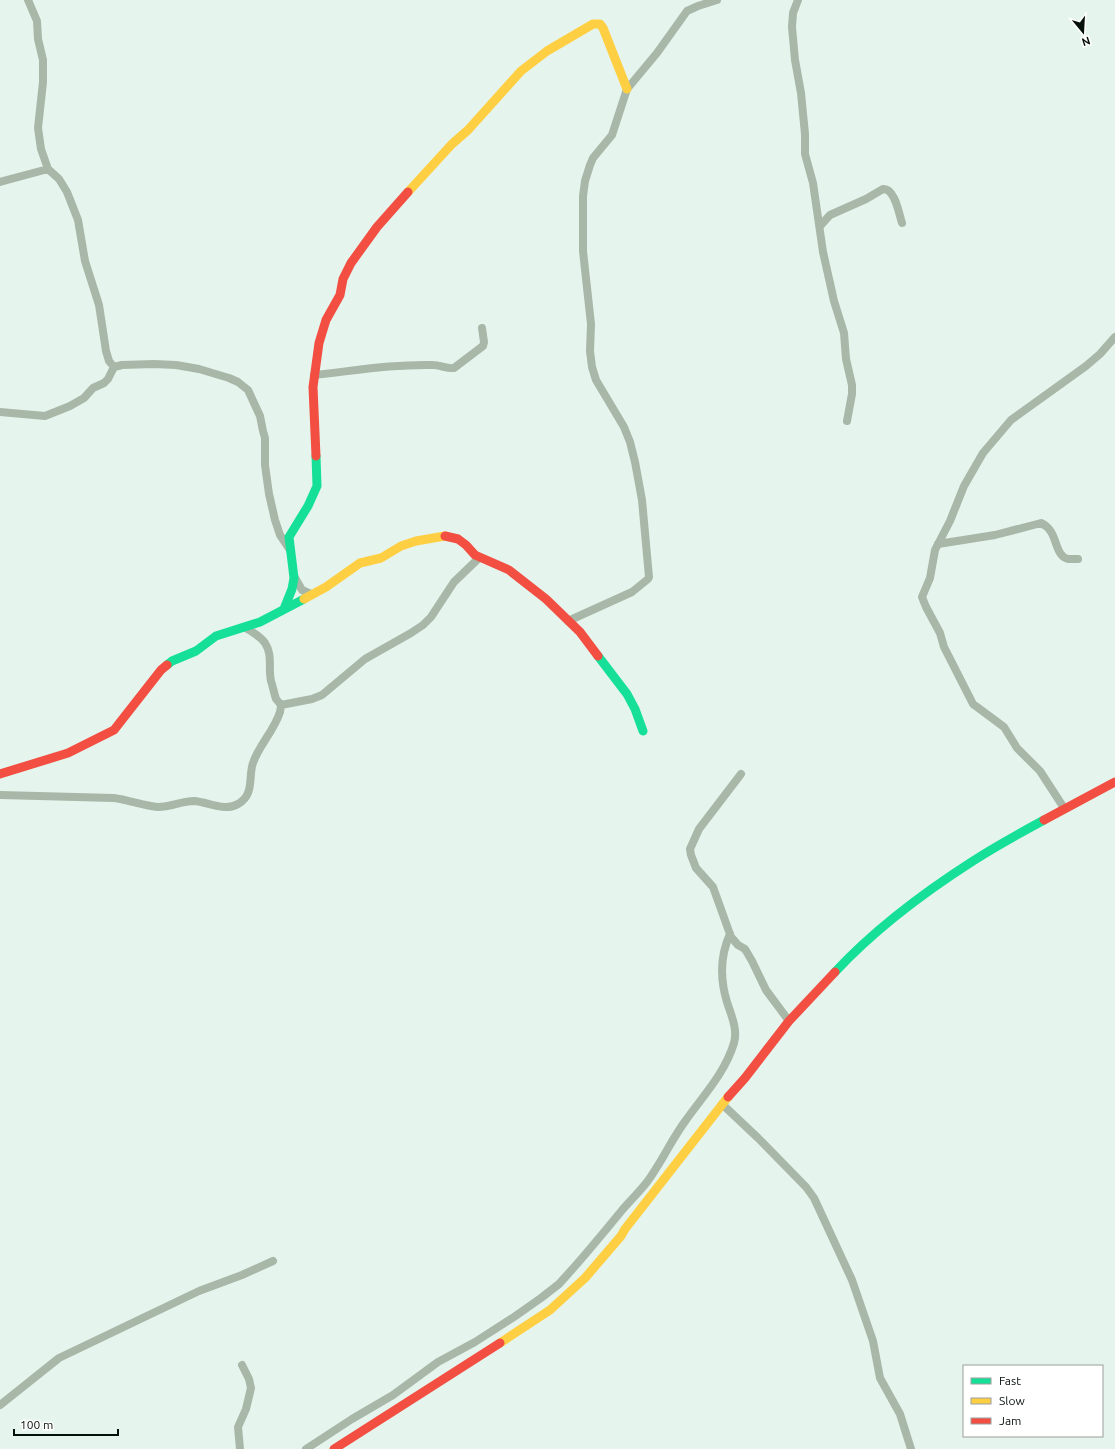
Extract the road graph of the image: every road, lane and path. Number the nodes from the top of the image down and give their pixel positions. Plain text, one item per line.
1 (28, 0) edge
2 (717, 0) edge
3 (798, 0) edge
4 (627, 89) junction
5 (48, 169) junction
6 (0, 182) edge
7 (902, 223) dead end
8 (820, 226) junction
9 (482, 328) dead end
10 (1115, 337) edge
11 (114, 367) junction
12 (314, 375) junction
13 (0, 412) edge
14 (847, 421) dead end
15 (938, 544) junction
16 (290, 550) junction
17 (479, 558) junction
18 (1078, 559) dead end
19 (294, 576) junction
20 (311, 594) junction
21 (284, 609) junction
22 (568, 621) junction
23 (244, 627) junction
24 (281, 705) junction
25 (643, 731) dead end
26 (0, 774) edge
27 (740, 774) dead end
28 (1115, 782) edge
29 (0, 795) edge
30 (1064, 808) junction
31 (730, 934) junction
32 (789, 1021) junction
33 (722, 1104) junction
34 (273, 1261) dead end
35 (242, 1365) dead end
36 (0, 1405) edge
37 (240, 1449) edge
38 (306, 1449) edge
39 (334, 1449) edge
40 (911, 1449) edge

1 - 5 street
2 - 4 street
3 - 8 street
4 - 12 street
4 - 22 street
5 - 6 street
5 - 11 street
7 - 8 street
8 - 14 street
9 - 12 street
10 - 15 street
11 - 13 street
11 - 16 street
12 - 16 street
15 - 18 street
15 - 30 street
16 - 19 street
17 - 20 street
17 - 22 street
17 - 24 street
19 - 20 street
19 - 21 street
20 - 21 street
21 - 23 street
22 - 25 street
23 - 24 street
23 - 26 street
24 - 29 street
27 - 31 street
28 - 30 street
30 - 32 street
31 - 32 street
31 - 38 street
32 - 33 street
33 - 39 street
33 - 40 street
34 - 36 street
35 - 37 street

